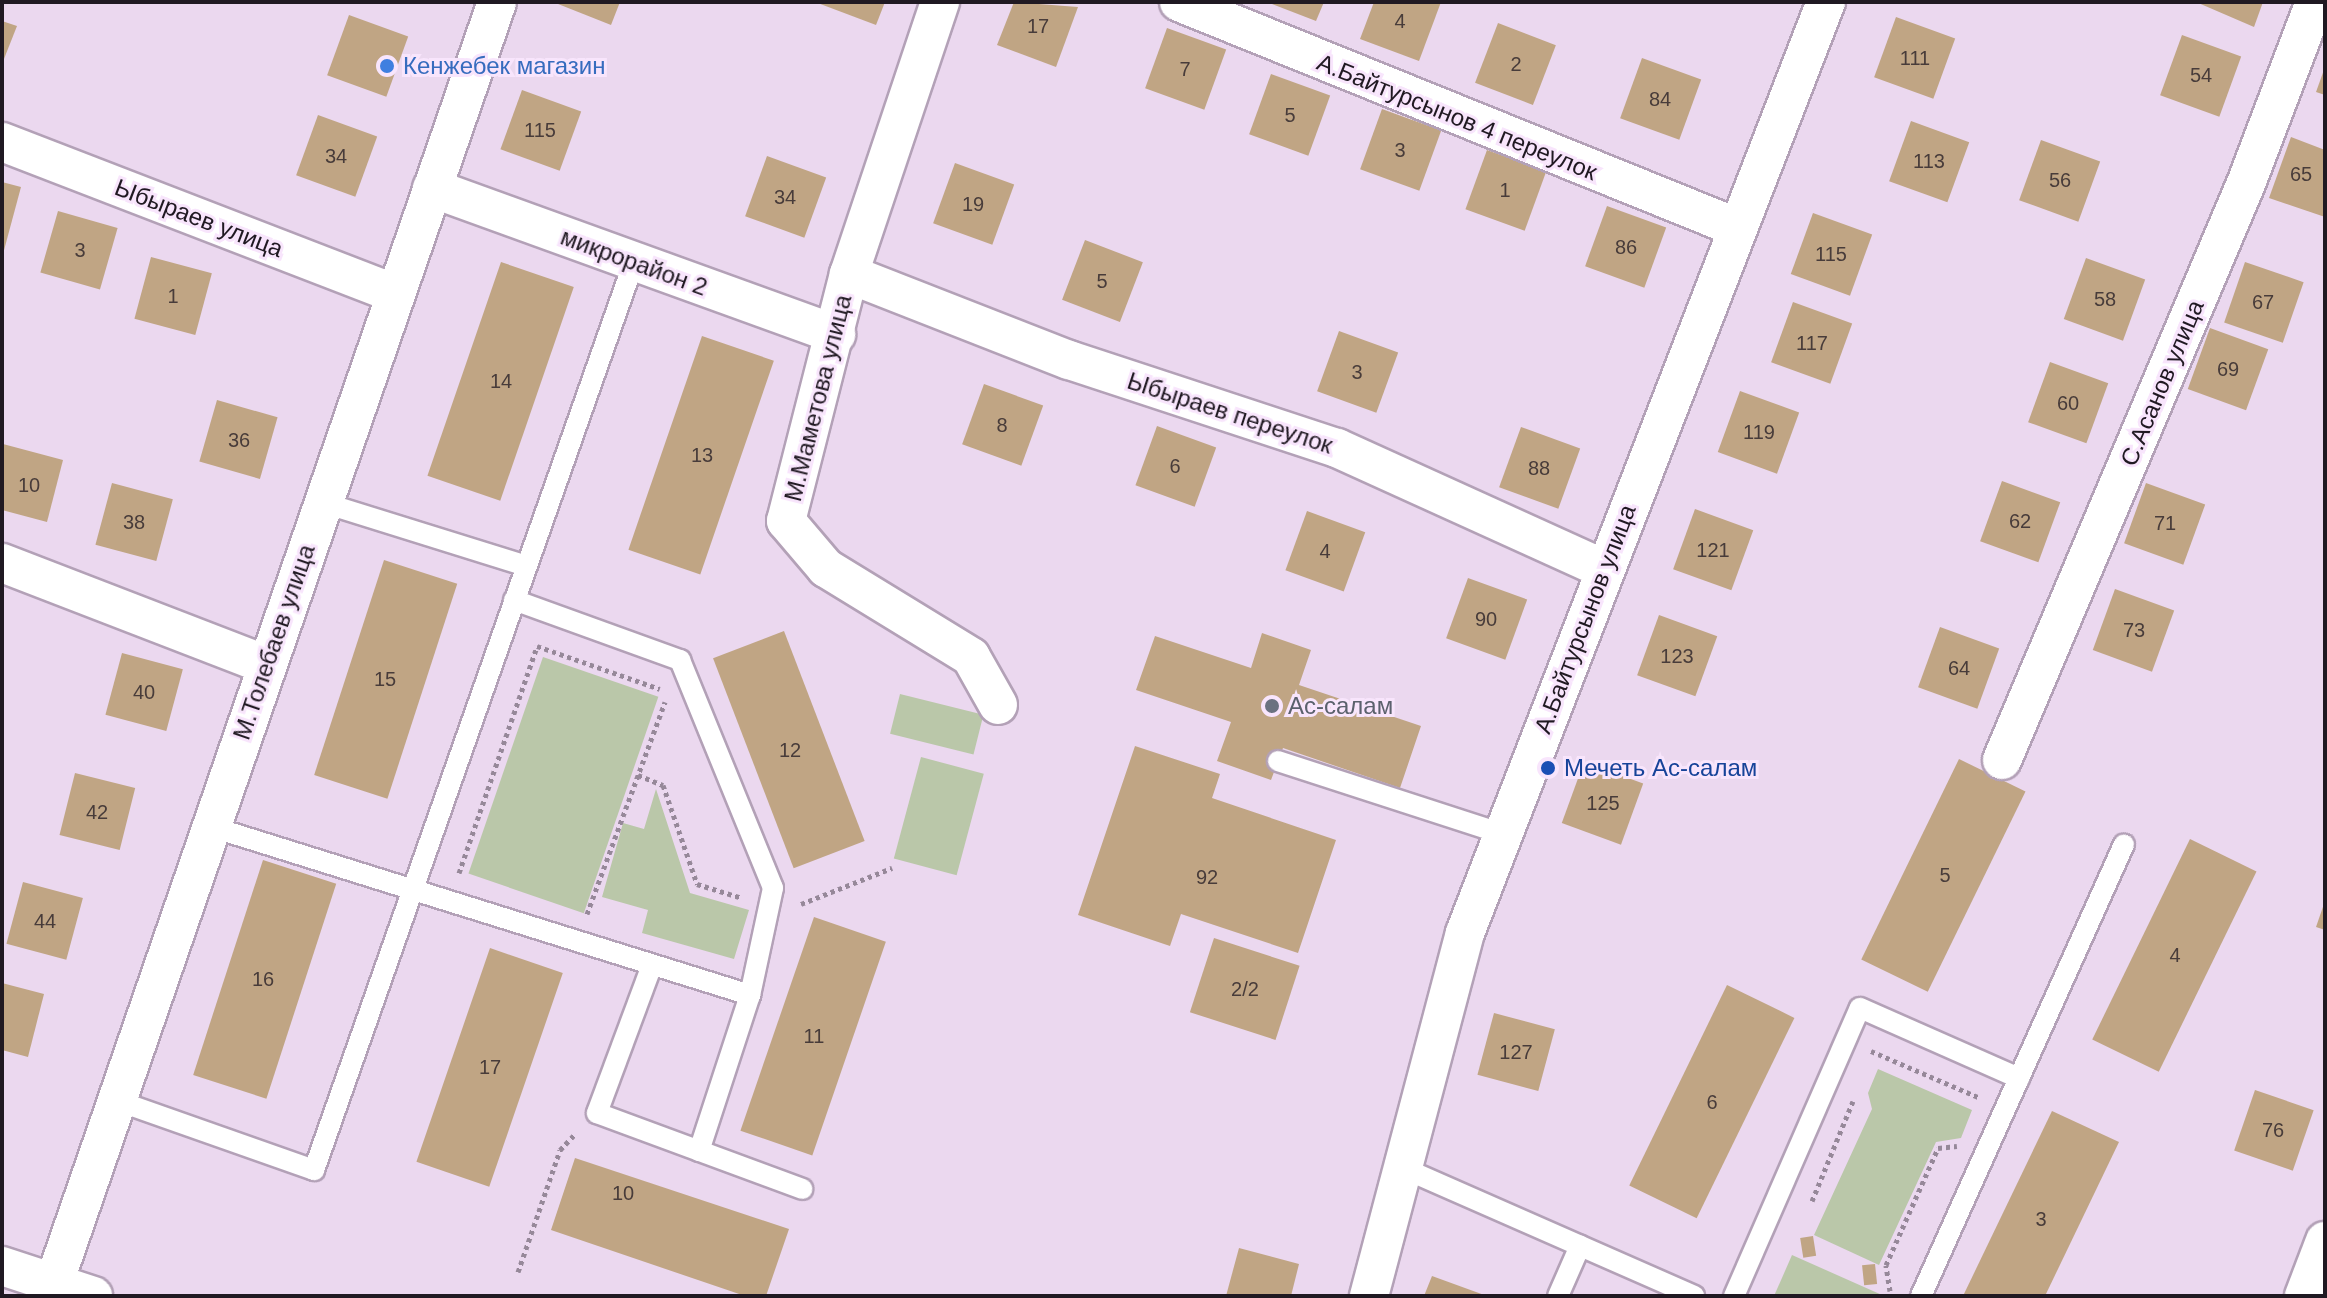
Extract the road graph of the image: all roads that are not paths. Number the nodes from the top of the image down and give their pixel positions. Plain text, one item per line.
1 (497, 2) edge
2 (940, 2) edge
3 (1179, 2) edge
4 (1826, 2) edge
5 (2315, 2) edge
6 (2, 142) edge
7 (432, 188) junction
8 (1738, 228) junction
9 (634, 262) junction
10 (849, 274) junction
11 (395, 294) junction
12 (836, 334) junction
13 (321, 502) junction
14 (2, 563) edge
15 (526, 566) junction
16 (1604, 569) junction
17 (514, 600) junction
18 (267, 665) junction
19 (998, 705) dead end
20 (2002, 760) dead end
21 (1278, 761) dead end
22 (212, 827) junction
23 (1503, 834) junction
24 (2124, 845) dead end
25 (413, 889) junction
26 (652, 965) junction
27 (750, 995) junction
28 (2019, 1078) junction
29 (118, 1101) junction
30 (699, 1151) junction
31 (1403, 1168) junction
32 (802, 1189) dead end
33 (2325, 1241) edge
34 (1580, 1246) junction
35 (2, 1266) edge
36 (54, 1283) junction
37 (93, 1296) edge
38 (1369, 1296) edge
39 (1558, 1296) edge
40 (1694, 1296) edge
41 (1734, 1296) edge
42 (1921, 1296) edge
43 (2304, 1296) edge

1 - 7 street, М.Толебаев улица
2 - 10 street, М.Маметова улица
3 - 8 street, А.Байтурсынов 4 переулок
4 - 8 street, А.Байтурсынов улица
5 - 20 street, С.Асанов улица
6 - 11 street, Ыбыраев улица
7 - 9 street, микрорайон 2
7 - 11 street, М.Толебаев улица
8 - 16 street, А.Байтурсынов улица
9 - 12 street, микрорайон 2
9 - 15 lane
10 - 12 street, М.Маметова улица
10 - 16 street, Ыбыраев переулок
11 - 13 street, М.Толебаев улица
12 - 19 street, М.Маметова улица
13 - 15 lane
13 - 18 street, М.Толебаев улица
14 - 18 street
15 - 17 lane
16 - 23 street, А.Байтурсынов улица
17 - 25 lane
17 - 27 lane
18 - 22 street, М.Толебаев улица
21 - 23 lane
22 - 25 lane
22 - 29 street, М.Толебаев улица
23 - 31 street, А.Байтурсынов улица
24 - 28 lane
25 - 26 lane
25 - 29 lane
26 - 27 lane
26 - 30 lane
27 - 30 lane
28 - 41 lane
28 - 42 lane
29 - 36 street, М.Толебаев улица
30 - 32 lane
31 - 34 lane
31 - 38 street, А.Байтурсынов улица
33 - 43 street
34 - 39 lane
34 - 40 lane
35 - 36 street
36 - 37 street

